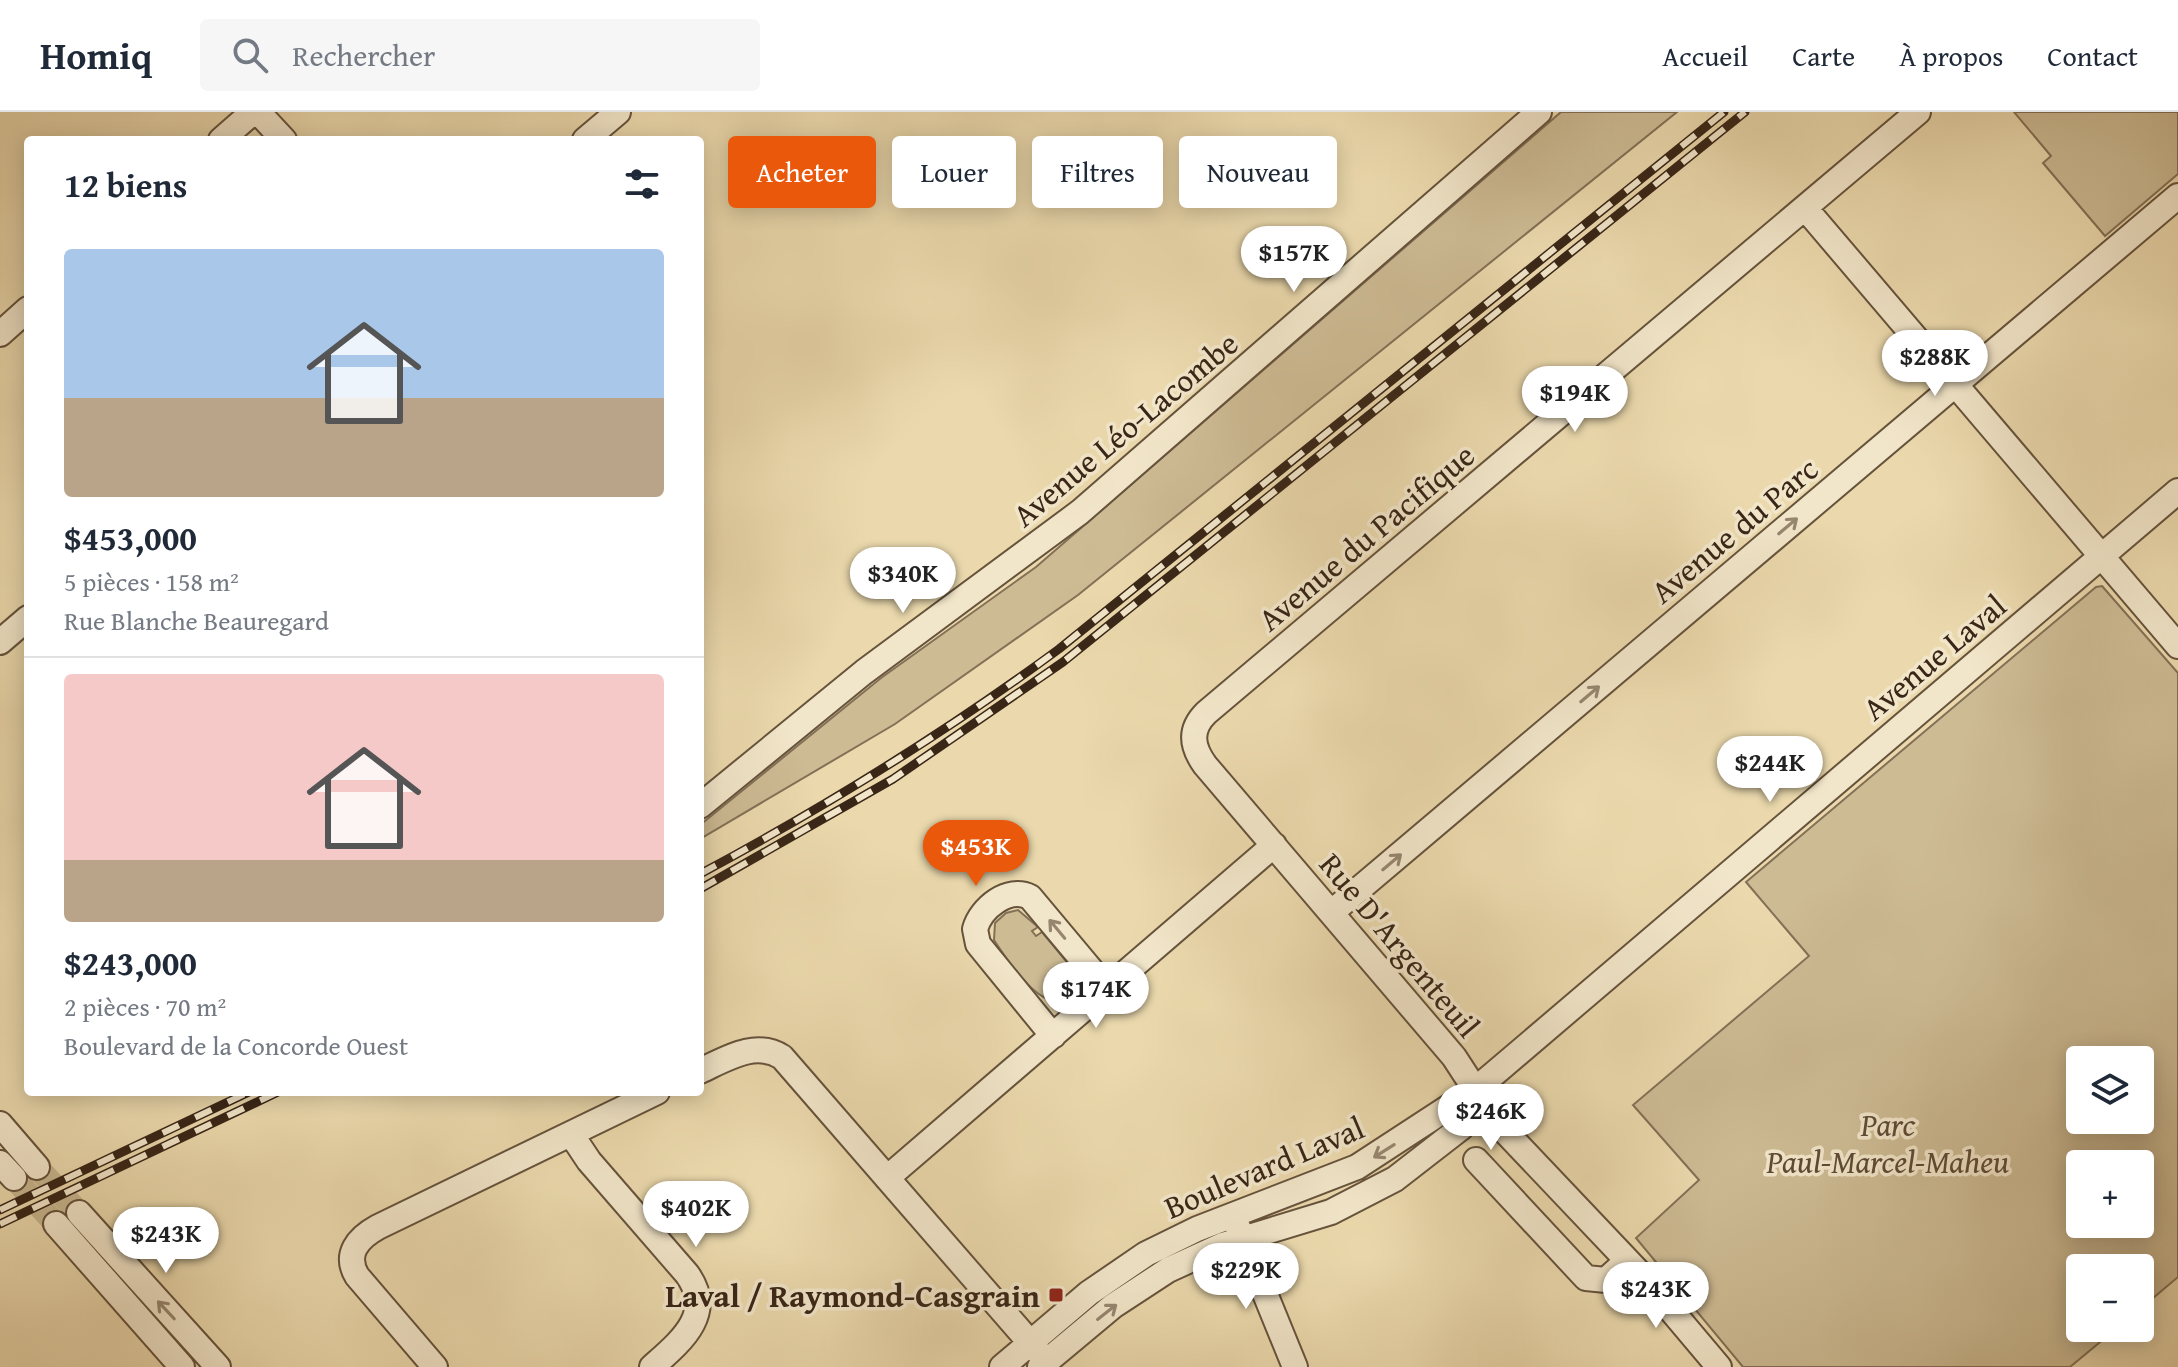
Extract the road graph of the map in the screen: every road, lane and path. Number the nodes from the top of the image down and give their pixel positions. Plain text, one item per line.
1 (256, 112) edge
2 (618, 112) edge
3 (1539, 112) edge
4 (1918, 112) edge
5 (226, 136) edge
6 (280, 136) edge
7 (590, 136) edge
8 (2178, 196) edge
9 (1805, 208) junction
10 (24, 313) edge
11 (0, 334) edge
12 (1955, 385) junction
13 (2178, 491) edge
14 (2102, 556) junction
15 (24, 621) edge
16 (0, 642) edge
17 (2178, 646) edge
18 (1194, 738) joint
19 (704, 803) edge
20 (1274, 845) junction
21 (1332, 912) junction
22 (1107, 989) junction
23 (1053, 1036) junction
24 (704, 1069) edge
25 (1475, 1090) junction
26 (649, 1096) edge
27 (0, 1124) edge
28 (571, 1134) junction
29 (1476, 1160) dead end
30 (37, 1167) tunnel mouth
31 (887, 1178) junction
32 (79, 1213) tunnel mouth
33 (1233, 1214) junction
34 (56, 1224) tunnel mouth
35 (1243, 1238) junction
36 (1627, 1261) junction
37 (1030, 1343) junction
38 (1044, 1364) edge
39 (1712, 1364) edge
40 (182, 1367) edge
41 (218, 1367) edge
42 (435, 1367) edge
43 (652, 1367) edge
44 (1002, 1367) edge
45 (1295, 1367) edge

1 - 5 street
1 - 6 street
2 - 7 street
3 - 19 street, Avenue Léo-Lacombe
4 - 9 street, Avenue du Pacifique
8 - 12 street, Avenue du Parc
9 - 12 street
9 - 18 street, Avenue du Pacifique
10 - 11 street
12 - 14 street
21 -> 12 street, Avenue du Parc
13 - 14 street, Avenue Laval
14 - 17 street
14 - 25 street, Avenue Laval
15 - 16 street
18 - 20 street, Rue D'Argenteuil
20 - 21 street, Rue D'Argenteuil
20 - 22 street
21 - 25 street, Rue D'Argenteuil
22 - 23 street
22 -> 23 street
23 - 31 street
24 - 31 street
25 -> 33 street, Boulevard Laval
25 - 35 street, Boulevard Laval
25 - 36 street, Rue D'Argenteuil
26 - 28 street
27 - 30 street
28 - 42 street
28 - 43 street
29 - 36 street
31 - 37 street
41 -> 32 street
33 - 35 street
33 - 37 street, Boulevard Laval
34 - 40 street
38 -> 35 street, Boulevard Laval
35 - 45 street
36 - 39 street, Rue D'Argenteuil
37 - 38 street
37 - 44 street, Boulevard Laval

